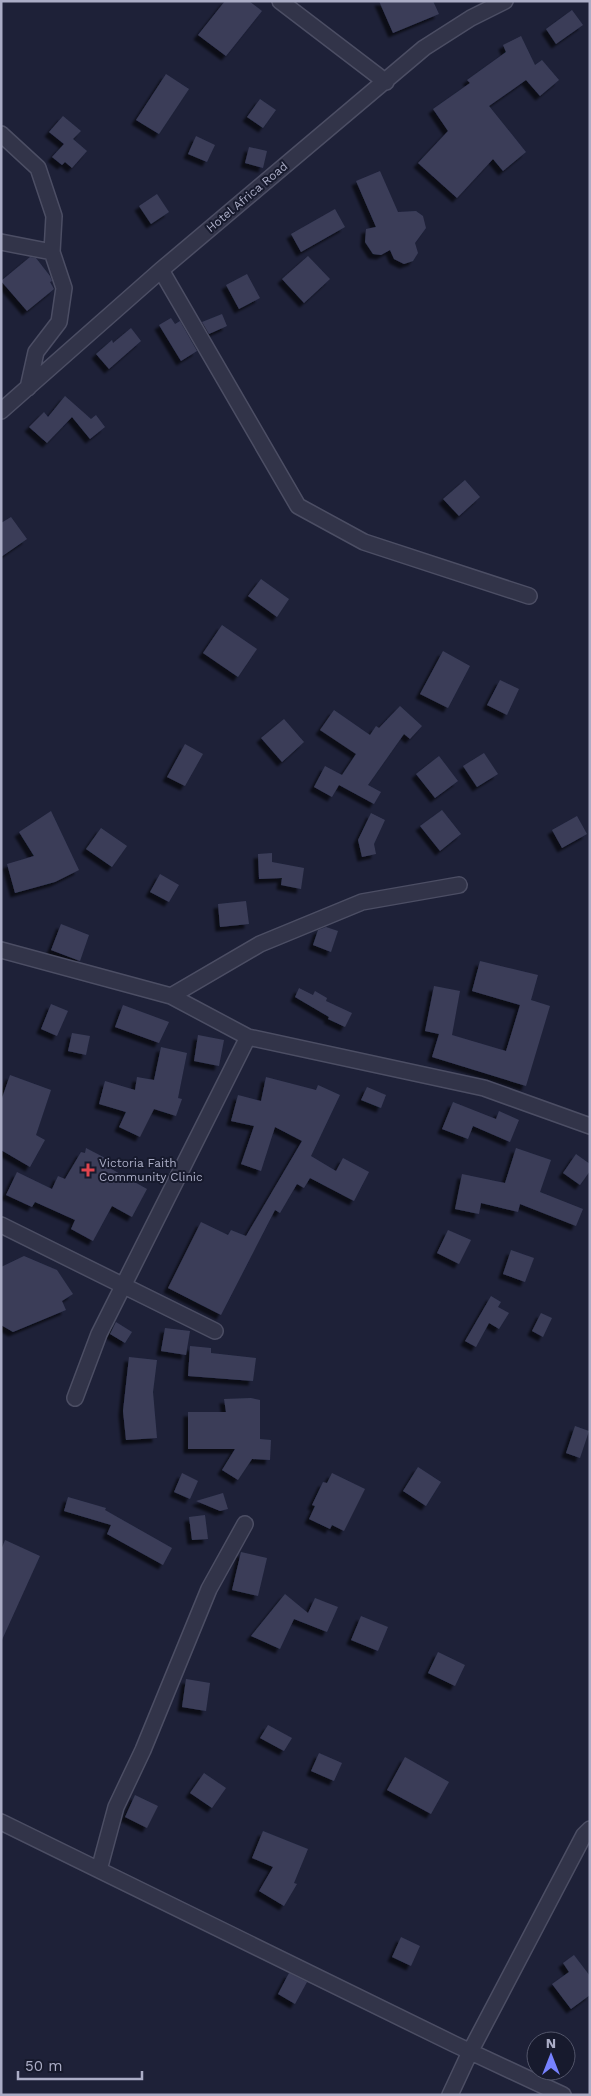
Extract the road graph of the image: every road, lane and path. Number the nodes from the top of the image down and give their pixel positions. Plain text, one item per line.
1 (280, 1) edge
2 (505, 1) edge
3 (386, 82) junction
4 (1, 134) edge
5 (1, 242) edge
6 (52, 252) junction
7 (161, 270) junction
8 (28, 388) junction
9 (1, 411) edge
10 (530, 596) dead end
11 (459, 885) dead end
12 (1, 950) edge
13 (171, 996) junction
14 (248, 1037) junction
15 (590, 1126) edge
16 (1, 1225) edge
17 (124, 1286) junction
18 (215, 1331) dead end
19 (75, 1398) dead end
20 (245, 1524) dead end
21 (1, 1822) edge
22 (590, 1828) edge
23 (99, 1870) junction
24 (470, 2052) junction
25 (450, 2095) edge
26 (562, 2095) edge

1 - 3 street
2 - 3 street, Hotel Africa Road
3 - 7 street, Hotel Africa Road
4 - 6 street
5 - 6 street
6 - 8 street
7 - 8 street, Hotel Africa Road
7 - 10 street
8 - 9 street, Hotel Africa Road
11 - 13 street
12 - 13 street
13 - 14 street
14 - 15 street
14 - 17 street
16 - 17 street
17 - 18 street
17 - 19 street
20 - 23 street
21 - 23 street
22 - 24 street
23 - 24 street
24 - 25 street
24 - 26 street

